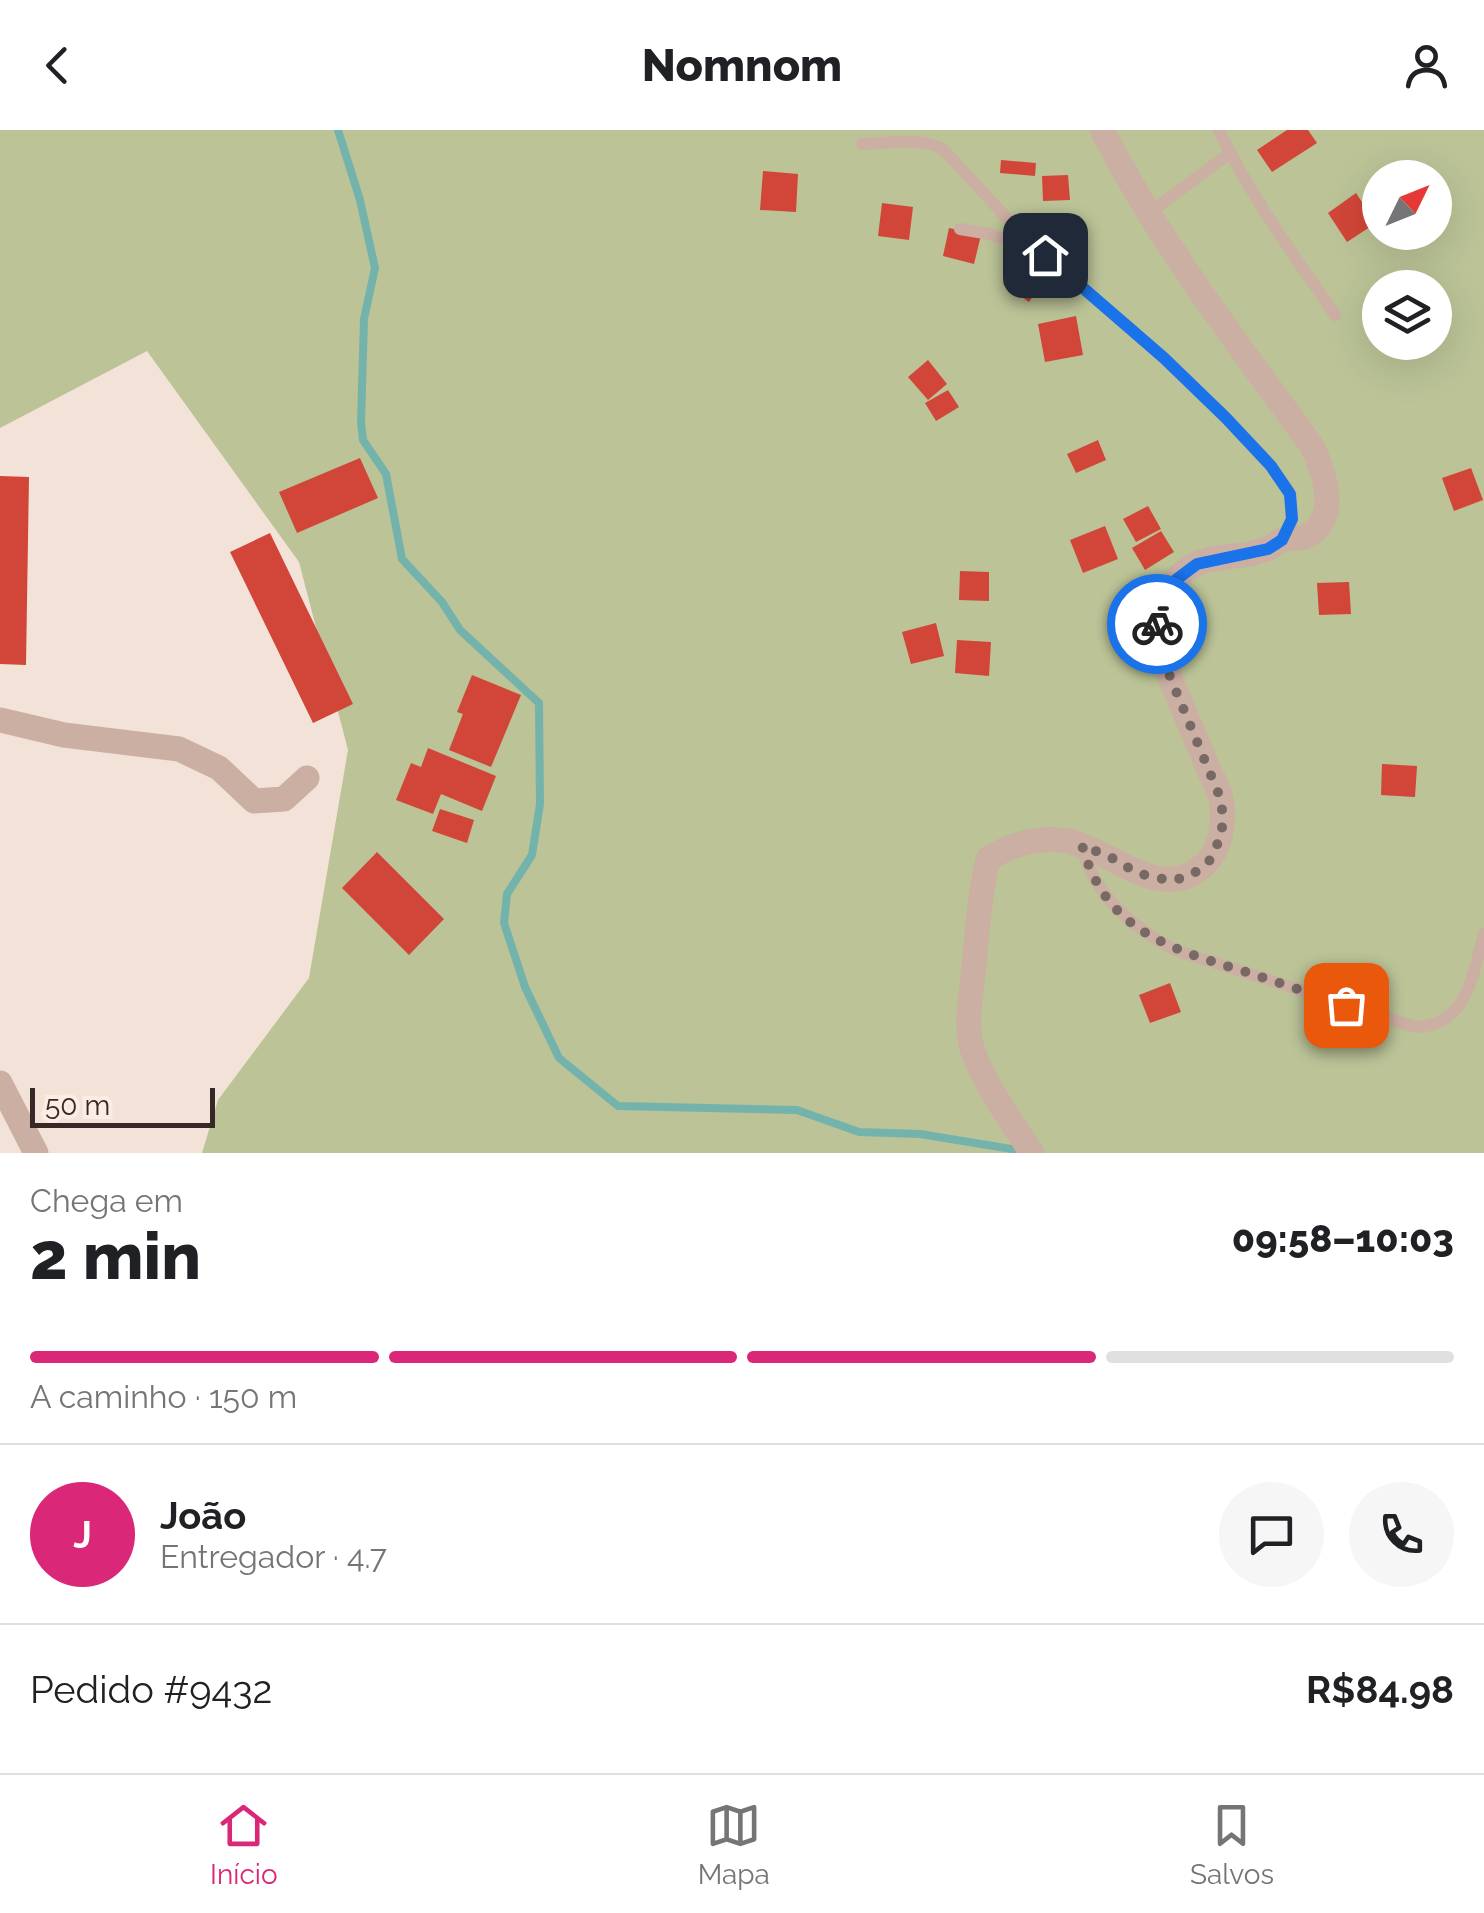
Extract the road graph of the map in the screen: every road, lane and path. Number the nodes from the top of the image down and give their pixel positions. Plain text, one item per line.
1 (1102, 130) edge
2 (1219, 130) edge
3 (862, 144) dead end
4 (1230, 153) junction
5 (1148, 214) junction
6 (960, 229) dead end
7 (1045, 255) junction
8 (1335, 315) dead end
9 (1282, 540) junction
10 (0, 720) edge
11 (307, 778) dead end
12 (1082, 845) junction
13 (1484, 934) edge
14 (0, 1083) edge
15 (36, 1153) edge
16 (1032, 1153) edge

1 - 5 street
2 - 4 lane
3 - 7 lane
4 - 5 lane
4 - 8 lane
5 - 9 street
6 - 7 lane
7 - 9 lane
9 - 12 street
10 - 11 street
12 - 13 lane
12 - 16 street
14 - 15 street

